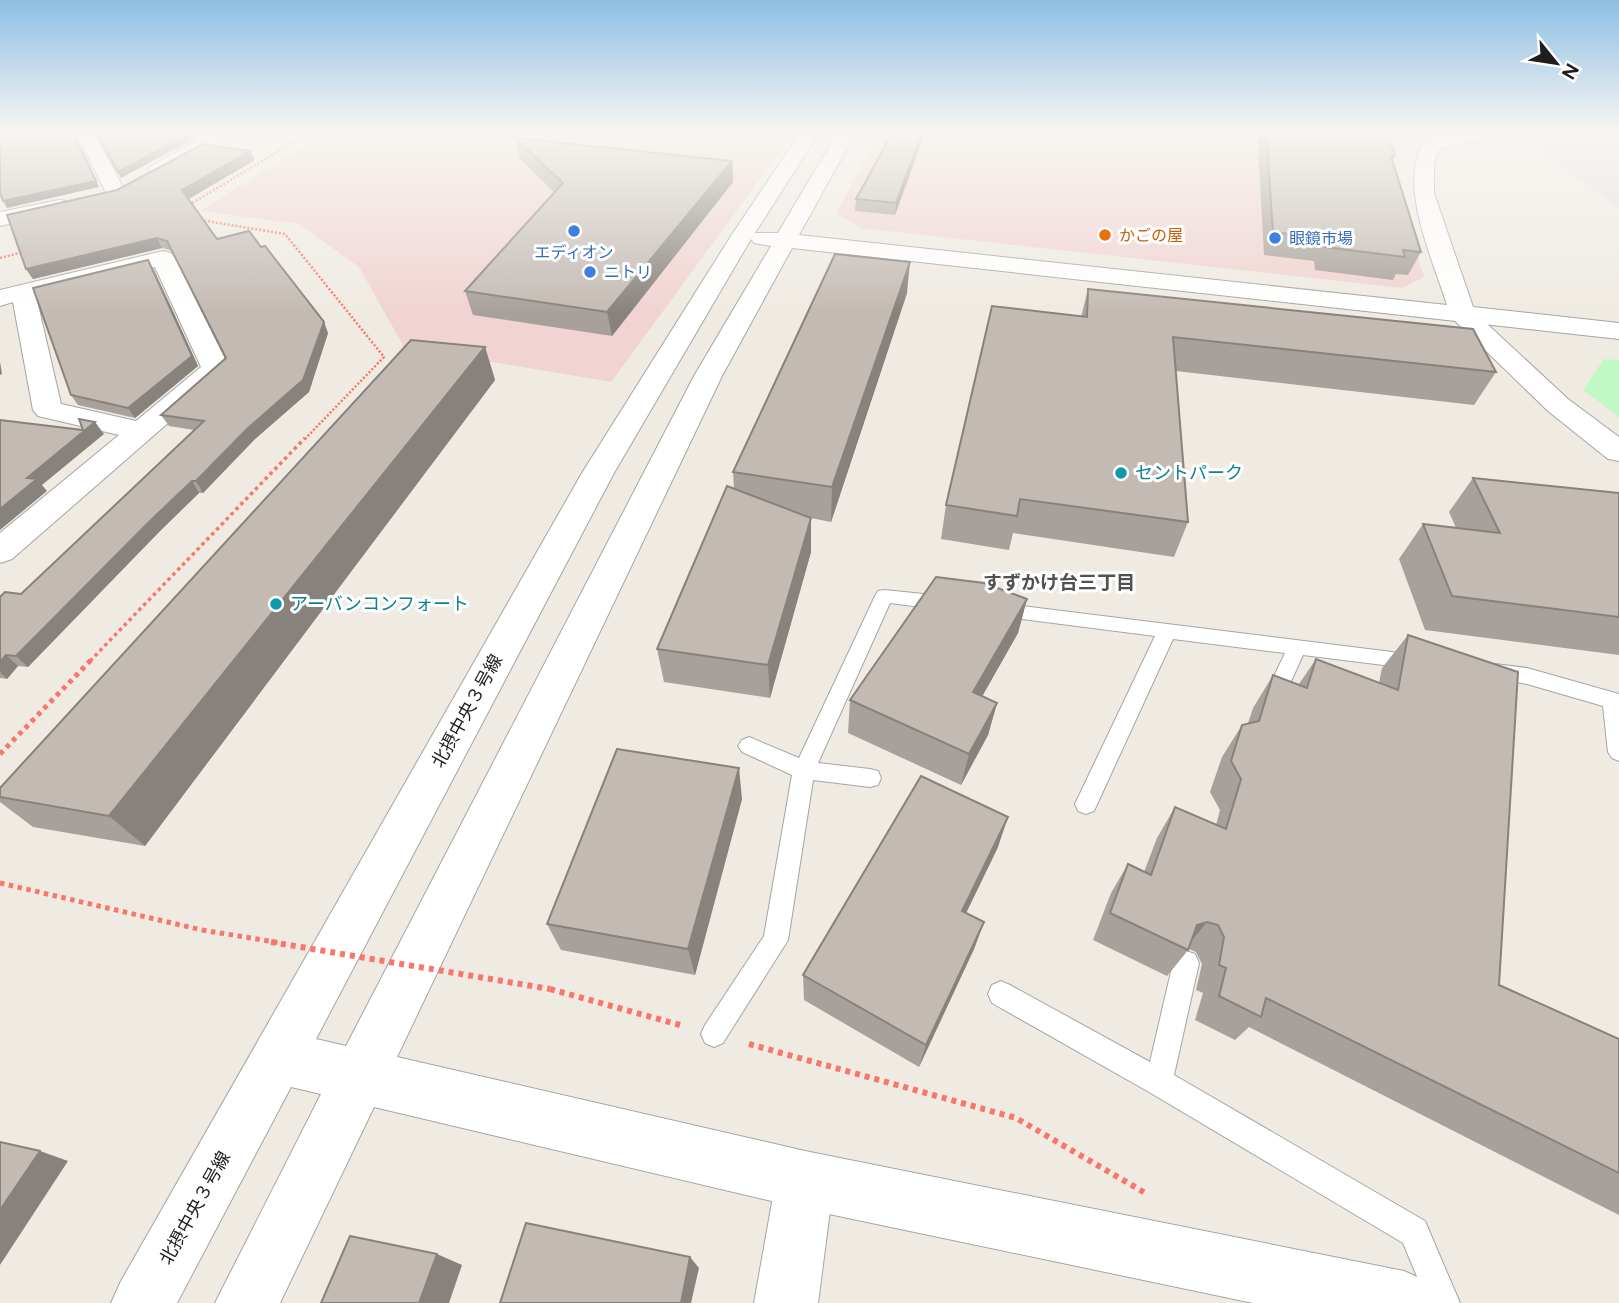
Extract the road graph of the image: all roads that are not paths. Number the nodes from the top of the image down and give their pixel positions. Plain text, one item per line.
1 (119, 191) edge
2 (765, 191) edge
3 (813, 191) edge
4 (1423, 191) edge
5 (115, 193) joint
6 (0, 219) edge
7 (731, 234) junction
8 (785, 240) junction
9 (12, 295) edge
10 (1463, 315) junction
11 (1619, 331) edge
12 (143, 431) junction
13 (1619, 452) edge
14 (0, 551) edge
15 (1167, 631) junction
16 (1297, 647) junction
17 (1433, 664) edge
18 (1473, 669) edge
19 (1275, 695) edge
20 (1616, 702) edge
21 (749, 746) dead end
22 (1619, 752) edge
23 (804, 770) junction
24 (870, 778) dead end
25 (1086, 804) dead end
26 (1186, 963) edge
27 (1001, 994) dead end
28 (714, 1034) road end
29 (277, 1057) junction
30 (358, 1076) junction
31 (1158, 1082) junction
32 (806, 1180) junction
33 (1234, 1285) edge
34 (143, 1303) edge
35 (247, 1303) edge
36 (786, 1303) edge
37 (1404, 1303) edge
38 (1444, 1303) edge

1 - 5 street
2 - 7 street, 北摂中央３号線
3 - 8 street
4 - 10 street
5 - 6 street
7 - 8 street
7 - 29 street, 北摂中央３号線
8 - 10 street
8 - 30 street
9 - 12 street
9 - 12 street
10 - 11 street
10 - 13 street
12 - 14 street
15 - 16 lane
15 - 23 lane
15 - 25 lane
16 - 17 lane
16 - 19 lane
18 - 20 lane
20 - 22 lane
21 - 23 lane
23 - 24 lane
23 - 28 lane
26 - 31 lane
27 - 31 lane
29 - 30 street
29 - 34 street, 北摂中央３号線
30 - 32 street
30 - 35 street
31 - 38 lane
32 - 33 street
32 - 36 street
33 - 37 street

